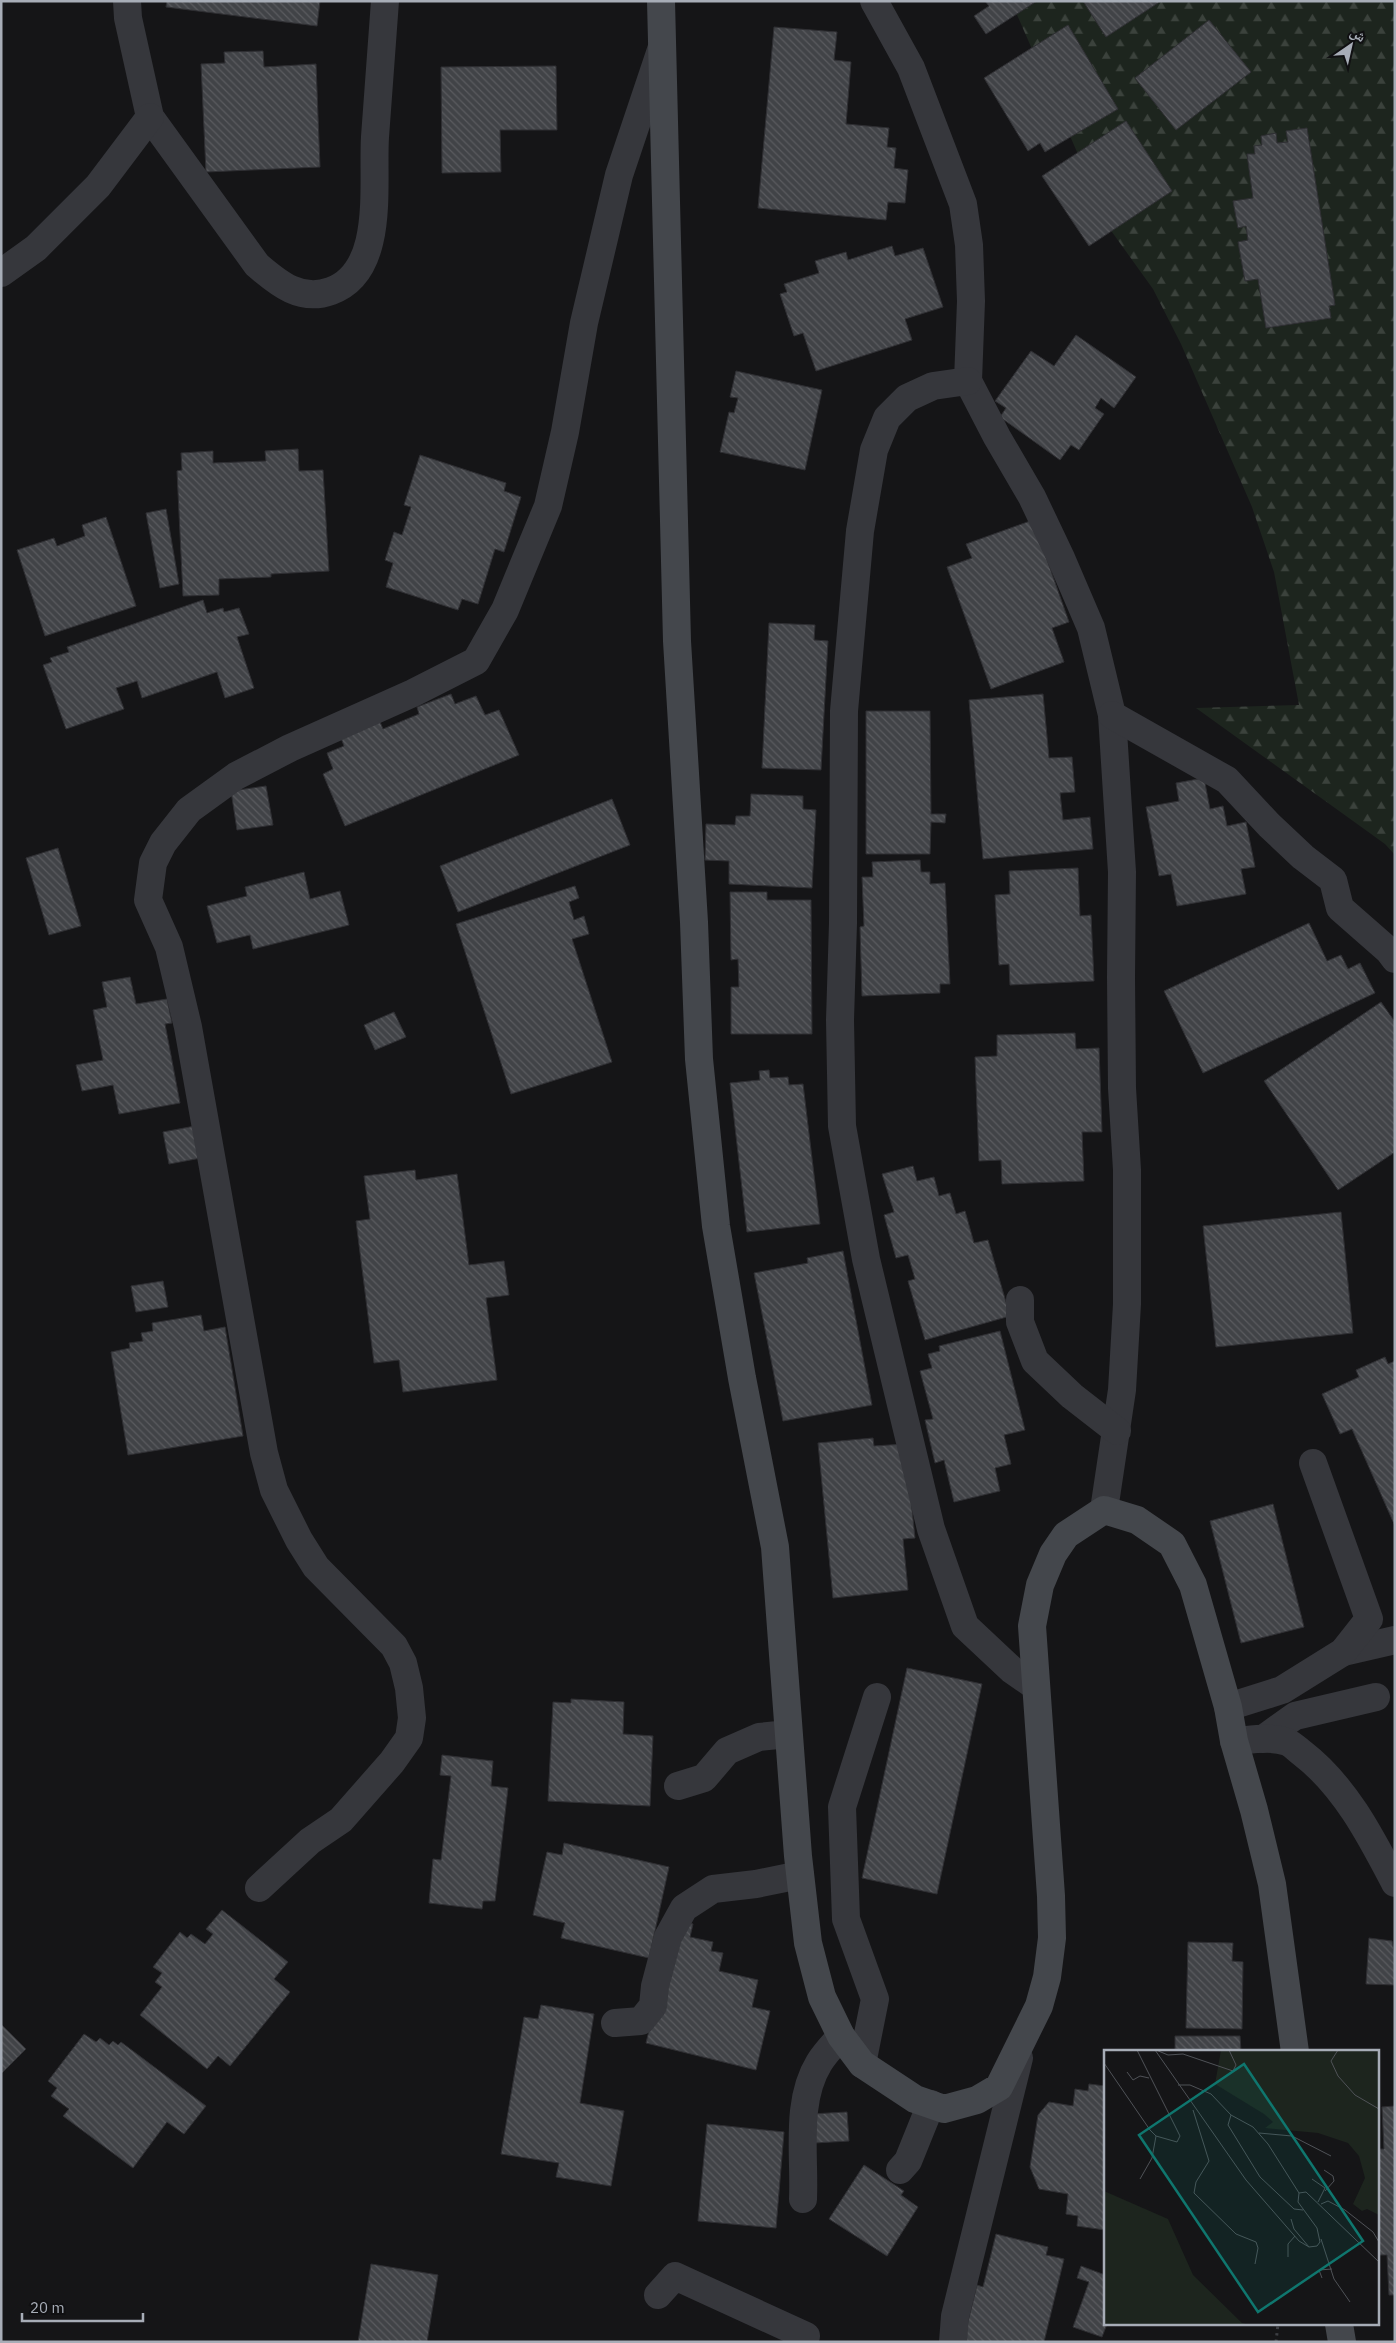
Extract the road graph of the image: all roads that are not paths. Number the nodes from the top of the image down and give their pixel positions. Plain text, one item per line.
1 (127, 1) edge
2 (385, 1) edge
3 (661, 1) edge
4 (874, 1) edge
5 (664, 43) junction
6 (150, 117) junction
7 (1, 273) edge
8 (968, 381) junction
9 (1112, 715) junction
10 (1395, 960) edge
11 (1020, 1300) dead end
12 (1117, 1430) junction
13 (1313, 1463) dead end
14 (1104, 1510) junction
15 (1395, 1640) edge
16 (1343, 1652) junction
17 (1035, 1686) junction
18 (877, 1697) dead end
19 (1376, 1697) dead end
20 (1228, 1707) junction
21 (788, 1734) junction
22 (1263, 1739) junction
23 (1234, 1742) junction
24 (678, 1786) dead end
25 (800, 1876) junction
26 (1395, 1883) edge
27 (259, 1888) dead end
28 (615, 2024) dead end
29 (1026, 2030) junction
30 (841, 2036) junction
31 (1295, 2050) edge
32 (862, 2064) junction
33 (931, 2104) junction
34 (900, 2170) dead end
35 (803, 2199) dead end
36 (658, 2295) dead end
37 (1339, 2326) edge
38 (813, 2340) edge
39 (952, 2342) edge
40 (1342, 2342) edge

1 - 6 street
2 - 6 street
3 - 5 street
4 - 8 street
5 - 21 street
5 - 27 street
6 - 7 street
8 - 9 street
8 - 17 street
9 - 10 street
9 - 12 street
11 - 12 street
12 - 14 street
13 - 16 street
14 - 17 street
14 - 20 street
15 - 16 street
16 - 20 street
17 - 29 street
18 - 32 street
19 - 22 street
20 - 23 street
21 - 24 street
21 - 25 street
22 - 23 street
22 - 26 street
23 - 31 street
25 - 28 street
25 - 30 street
29 - 33 street
29 - 39 street
30 - 32 street
30 - 35 street
32 - 33 street
33 - 34 street
36 - 38 street
37 - 40 street

